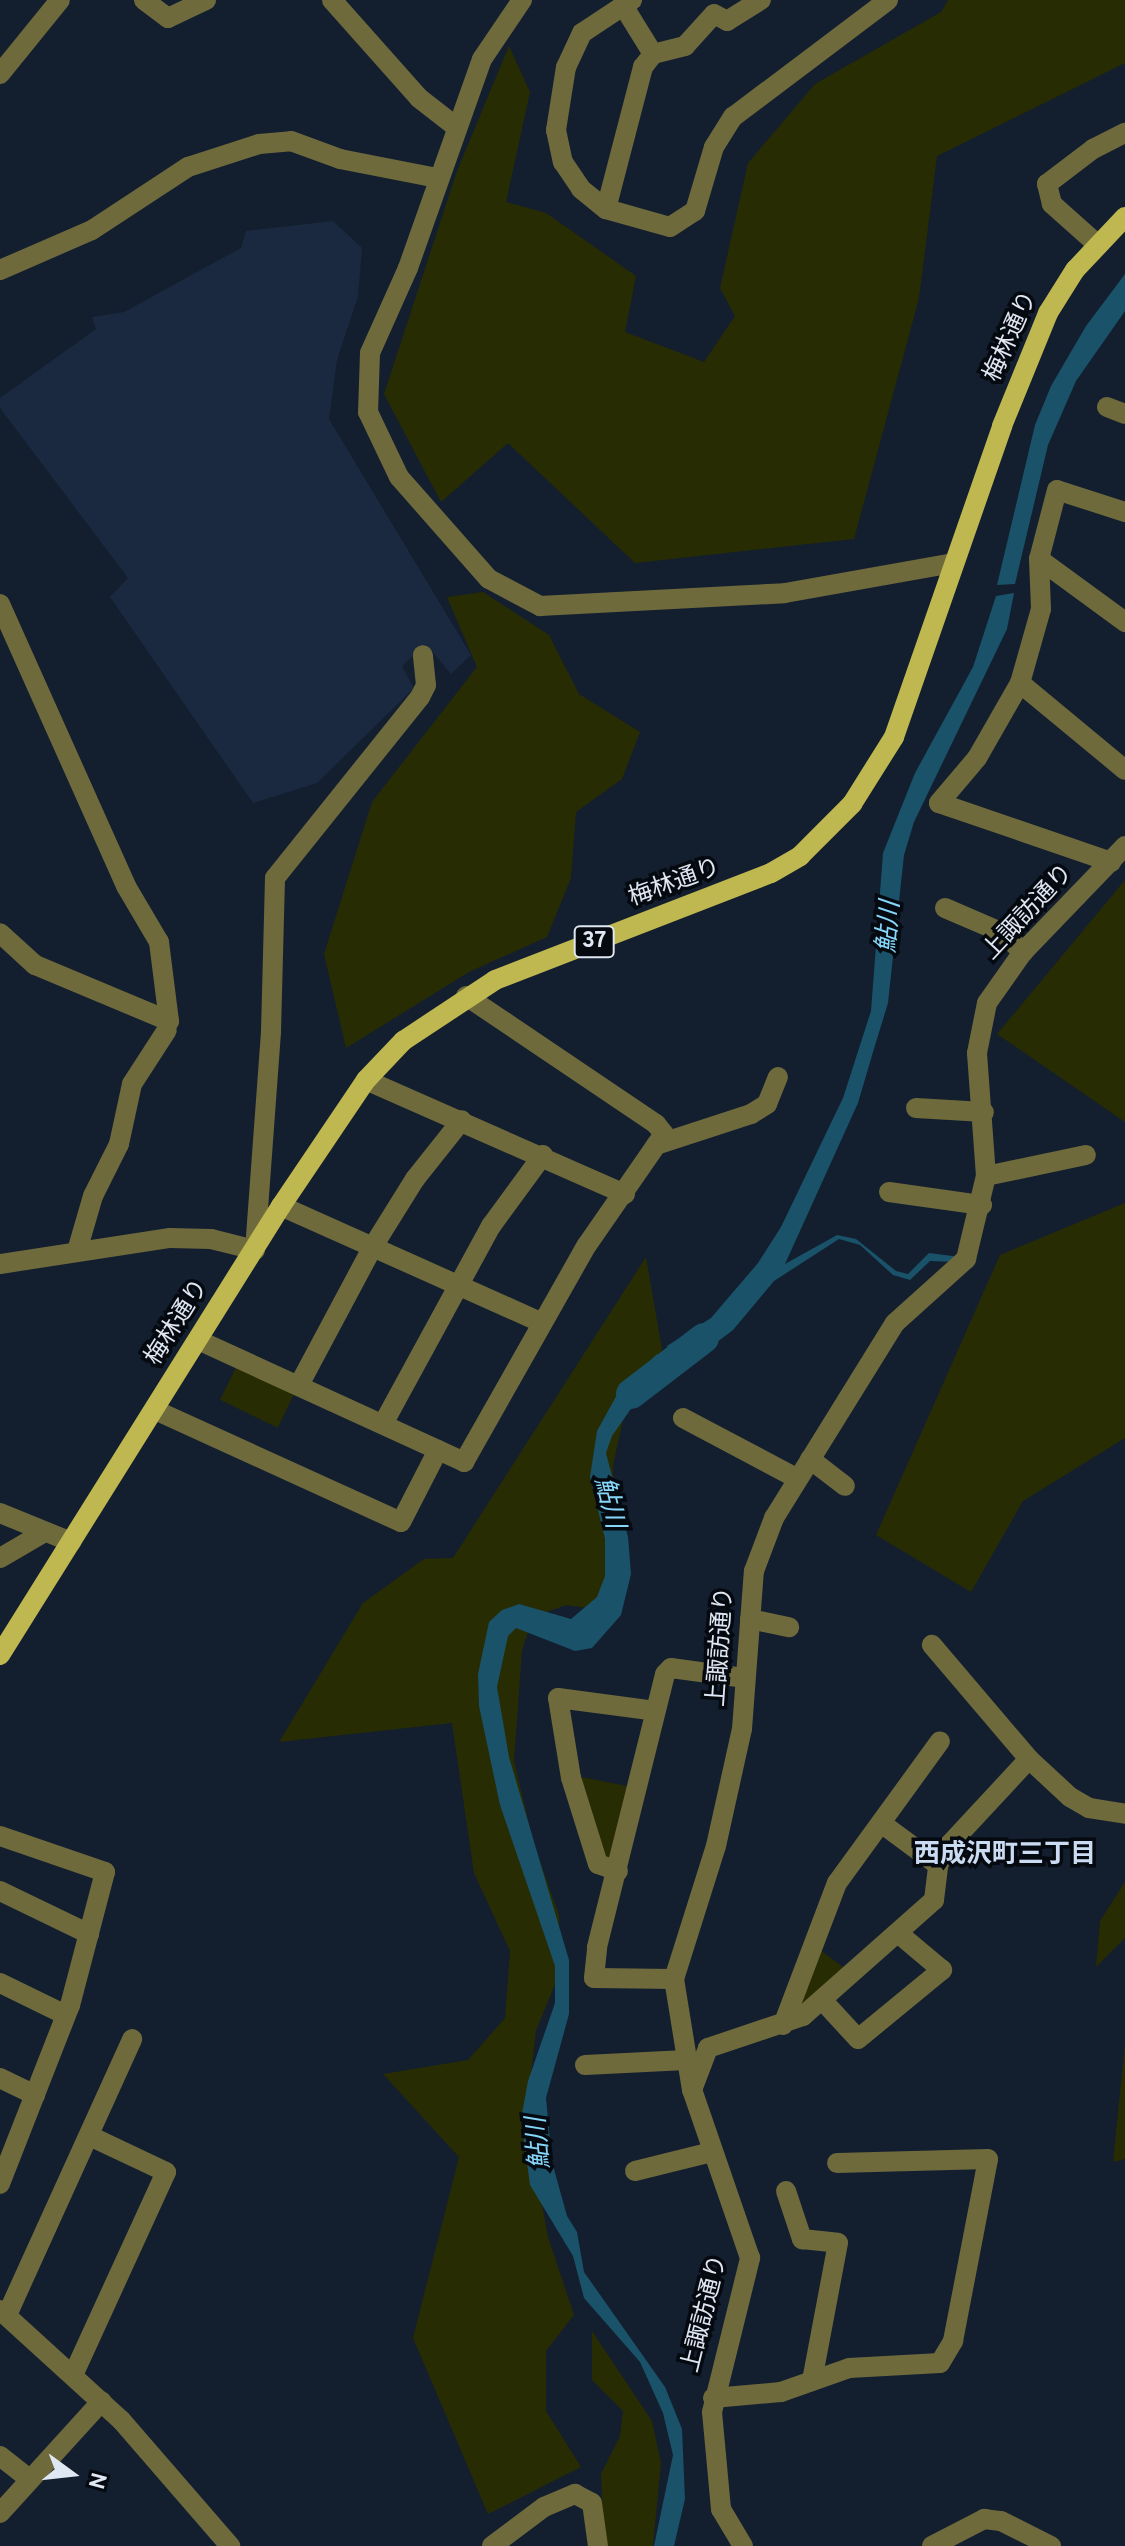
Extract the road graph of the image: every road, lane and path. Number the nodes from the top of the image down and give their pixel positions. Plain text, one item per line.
1 (60, 0) edge
2 (144, 0) edge
3 (206, 0) edge
4 (332, 0) edge
5 (522, 0) edge
6 (761, 0) edge
7 (888, 0) edge
8 (628, 4) edge
9 (653, 54) junction
10 (0, 74) edge
11 (455, 126) junction
12 (1125, 133) edge
13 (437, 178) junction
14 (606, 209) junction
15 (1125, 217) edge
16 (1098, 245) junction
17 (0, 270) edge
18 (1125, 512) edge
19 (1039, 559) junction
20 (953, 563) junction
21 (0, 604) edge
22 (1125, 622) edge
23 (6, 635) edge
24 (423, 655) dead end
25 (1020, 683) junction
26 (1125, 770) edge
27 (1125, 846) edge
28 (1111, 862) junction
29 (945, 908) dead end
30 (0, 933) edge
31 (1023, 952) junction
32 (466, 996) junction
33 (167, 1030) dead end
34 (778, 1077) dead end
35 (366, 1080) junction
36 (916, 1108) dead end
37 (984, 1112) junction
38 (462, 1120) junction
39 (656, 1145) junction
40 (543, 1155) junction
41 (1086, 1155) dead end
42 (986, 1176) junction
43 (889, 1192) dead end
44 (625, 1194) junction
45 (982, 1205) junction
46 (281, 1206) junction
47 (372, 1248) junction
48 (255, 1250) junction
49 (77, 1251) junction
50 (0, 1264) edge
51 (459, 1285) junction
52 (542, 1323) junction
53 (198, 1340) junction
54 (299, 1385) junction
55 (155, 1410) junction
56 (683, 1418) dead end
57 (383, 1424) junction
58 (438, 1450) junction
59 (810, 1459) junction
60 (798, 1479) junction
61 (845, 1486) dead end
62 (0, 1513) edge
63 (43, 1533) junction
64 (71, 1542) junction
65 (0, 1558) edge
66 (750, 1619) junction
67 (789, 1627) dead end
68 (932, 1645) dead end
69 (0, 1655) edge
70 (745, 1678) junction
71 (655, 1711) junction
72 (940, 1741) dead end
73 (1029, 1759) junction
74 (1125, 1814) edge
75 (881, 1823) junction
76 (2, 1840) edge
77 (938, 1865) junction
78 (618, 1871) junction
79 (0, 1891) edge
80 (898, 1933) junction
81 (89, 1934) junction
82 (674, 1979) junction
83 (0, 1983) edge
84 (824, 2002) junction
85 (66, 2015) junction
86 (783, 2025) junction
87 (132, 2039) dead end
88 (686, 2060) junction
89 (585, 2065) dead end
90 (0, 2078) edge
91 (692, 2090) junction
92 (35, 2095) junction
93 (90, 2136) junction
94 (712, 2152) junction
95 (837, 2163) dead end
96 (635, 2171) dead end
97 (0, 2184) edge
98 (786, 2191) dead end
99 (4, 2313) edge
100 (74, 2373) junction
101 (812, 2381) junction
102 (713, 2398) junction
103 (102, 2401) junction
104 (0, 2456) edge
105 (29, 2479) junction
106 (0, 2513) edge
107 (230, 2546) edge
108 (492, 2546) edge
109 (598, 2546) edge
110 (743, 2546) edge
111 (932, 2546) edge
112 (1051, 2546) edge

1 - 10 street
2 - 3 street
4 - 11 street
5 - 11 street
6 - 9 street
7 - 14 street
8 - 9 street
8 - 14 street
9 - 14 street
11 - 13 street
12 - 16 street
13 - 17 street
13 - 20 street
15 - 16 main road, 梅林通り / 37
16 - 20 main road, 梅林通り / 37
18 - 19 street
19 - 22 street
19 - 25 street
20 - 32 main road, 梅林通り / 37
21 - 23 street
23 - 30 street
24 - 48 street
25 - 26 street
25 - 28 street
27 - 28 street, 上諏訪通り
28 - 31 street, 上諏訪通り
29 - 31 street
31 - 37 street, 上諏訪通り
32 - 35 main road, 梅林通り / 37
32 - 39 street
33 - 49 street
34 - 39 street
35 - 38 street
35 - 46 main road, 梅林通り / 37
36 - 37 street
37 - 42 street, 上諏訪通り
38 - 40 street
38 - 47 street
39 - 44 street
40 - 44 street
40 - 51 street
41 - 42 street
42 - 45 street, 上諏訪通り
43 - 45 street
44 - 52 street
45 - 59 street, 上諏訪通り
46 - 47 street
46 - 48 main road, 梅林通り / 37
47 - 51 street
47 - 54 street
48 - 49 street
48 - 53 main road, 梅林通り / 37
49 - 50 street
51 - 52 street
51 - 57 street
52 - 58 street
53 - 54 street
53 - 55 main road, 梅林通り / 37
54 - 57 street
55 - 58 street
55 - 64 main road, 梅林通り / 37
56 - 60 street
57 - 58 street
59 - 60 street, 上諏訪通り
59 - 61 street
60 - 66 street, 上諏訪通り
62 - 63 street
63 - 64 street
63 - 65 street
64 - 69 main road, 梅林通り / 37
66 - 67 street
66 - 70 street, 上諏訪通り
68 - 73 street
70 - 71 street
70 - 82 street, 上諏訪通り
71 - 78 street
71 - 78 street
72 - 75 street
73 - 74 street
73 - 77 street
75 - 77 street
75 - 86 street
76 - 81 street
77 - 80 street
78 - 82 street
79 - 81 street
80 - 84 street
80 - 84 street
81 - 85 street
82 - 88 street, 上諏訪通り
83 - 85 street
84 - 86 street
85 - 92 street
86 - 91 street
87 - 93 street
88 - 89 street
88 - 91 street, 上諏訪通り
90 - 92 street
91 - 94 street, 上諏訪通り
92 - 97 street
93 - 99 street
93 - 100 street
94 - 96 street
94 - 102 street, 上諏訪通り
95 - 101 street
98 - 101 street
99 - 100 street
100 - 103 street
101 - 102 street
102 - 110 street, 上諏訪通り
103 - 105 street
103 - 107 street
104 - 105 street
105 - 106 street
108 - 109 street
111 - 112 street

